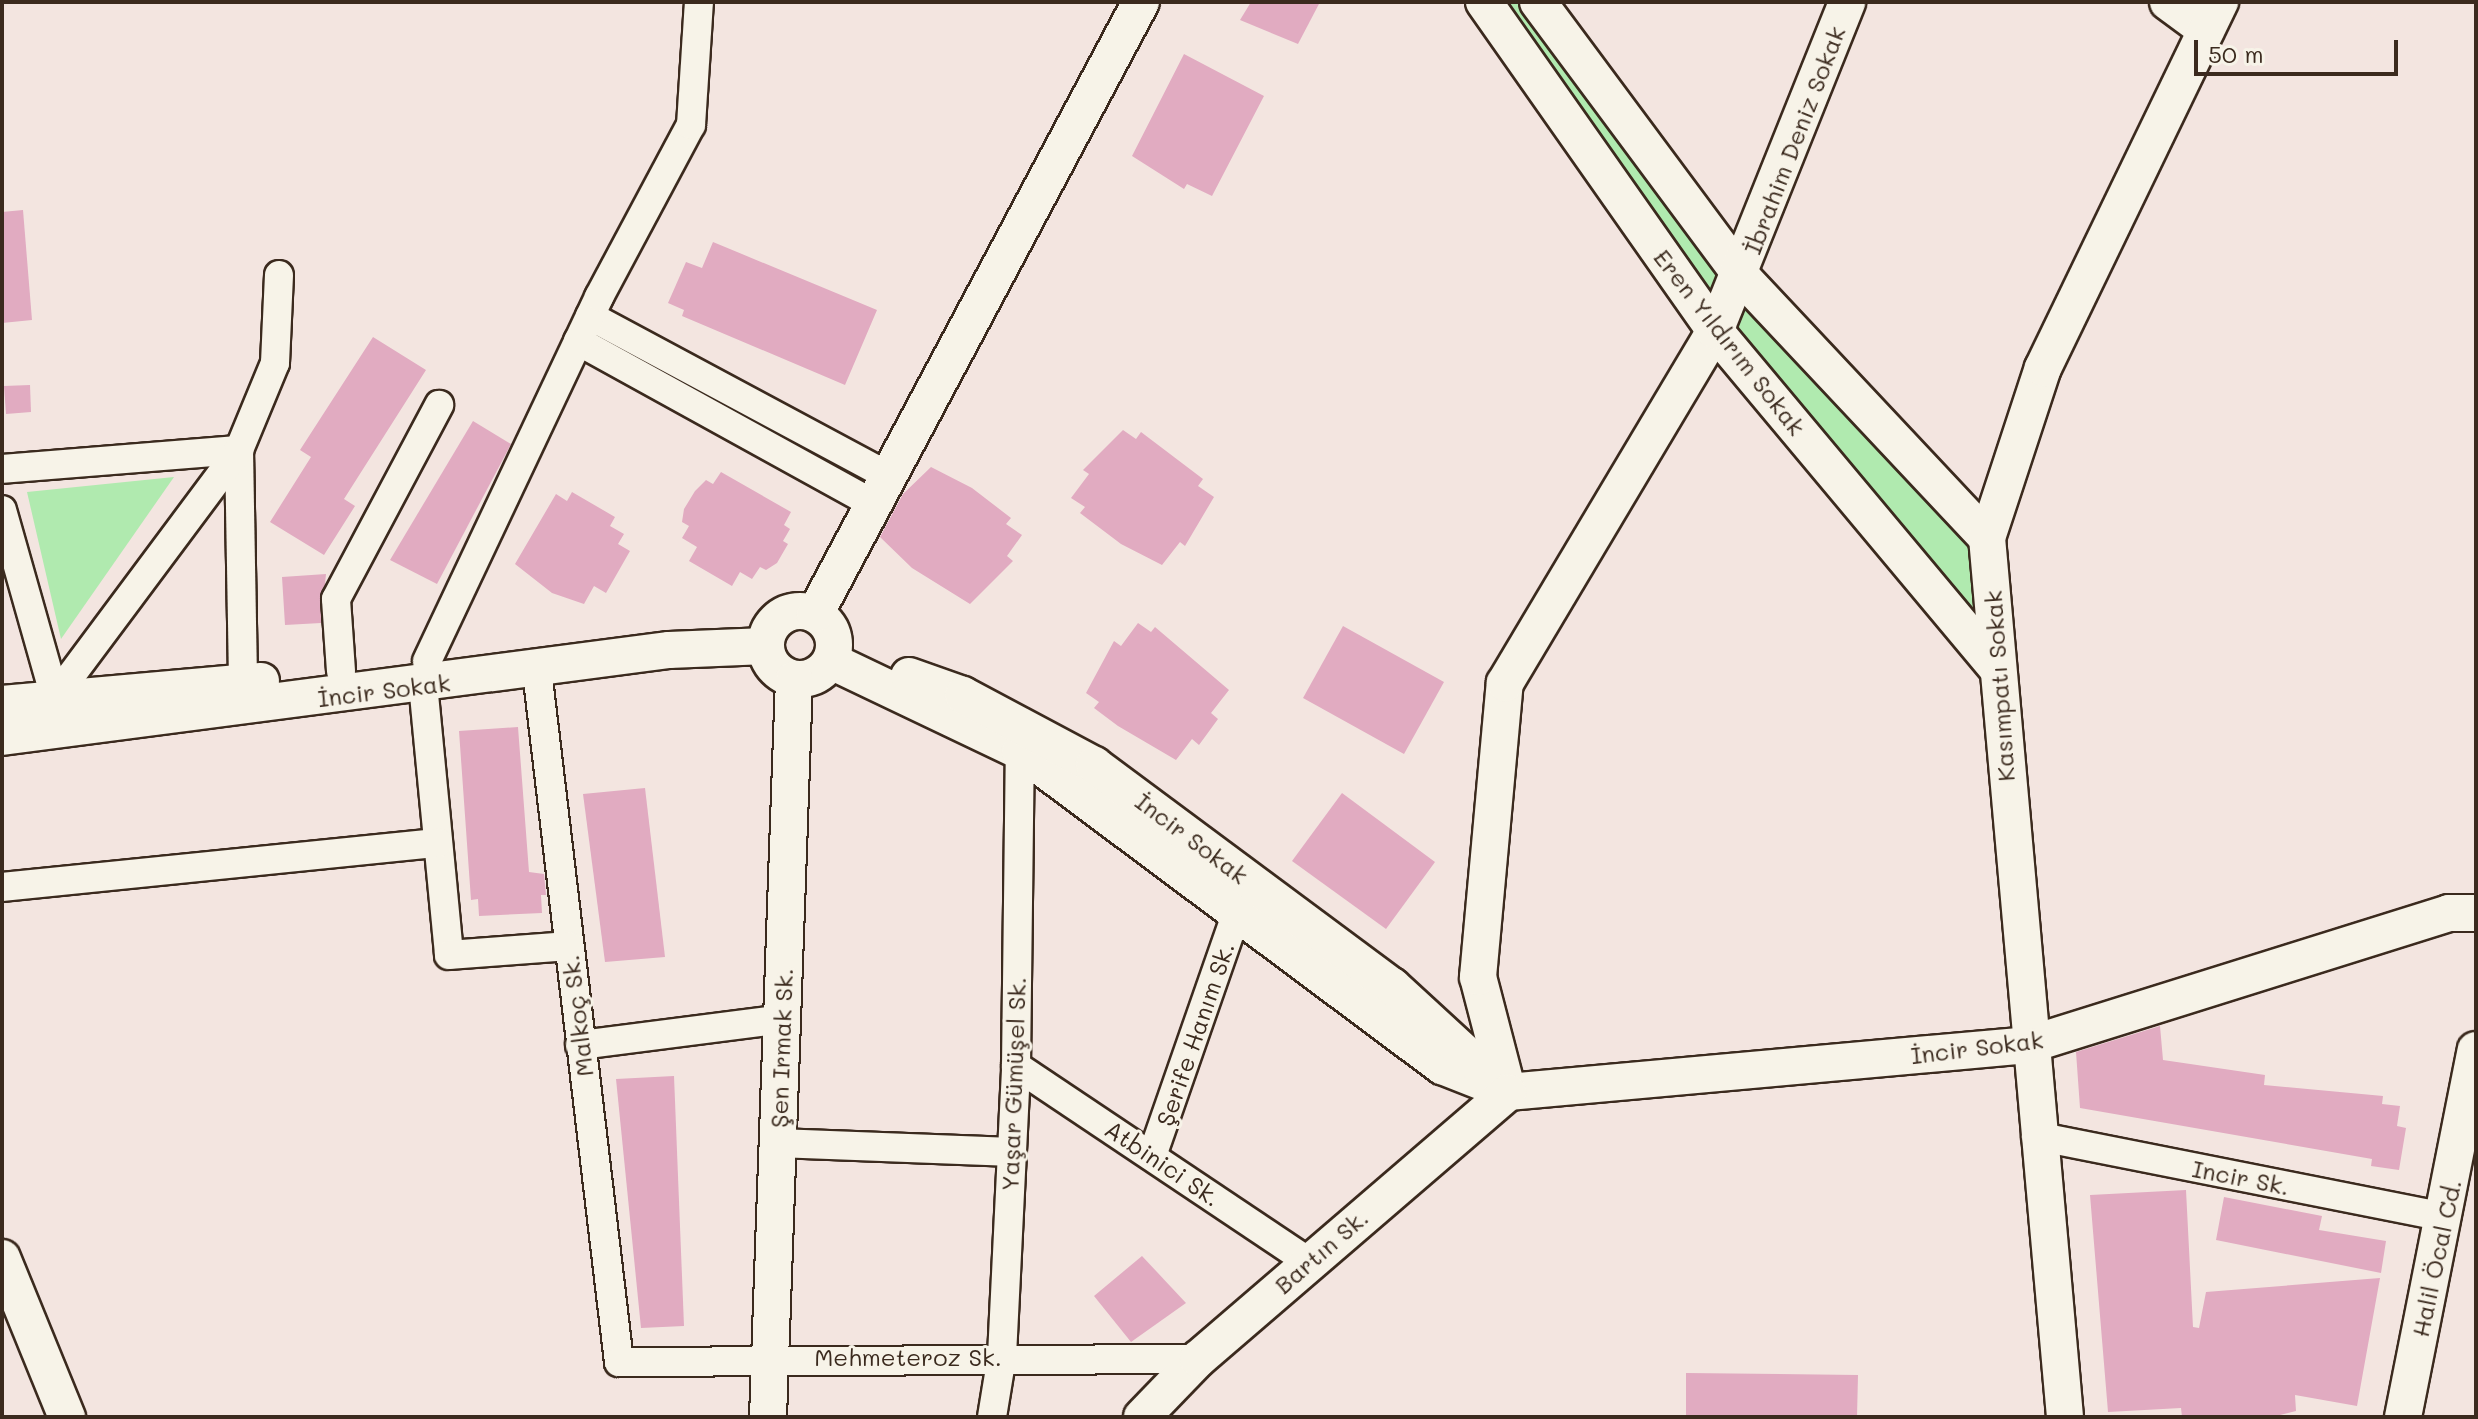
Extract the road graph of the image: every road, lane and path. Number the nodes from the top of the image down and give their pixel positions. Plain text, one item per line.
1 (699, 2) edge
2 (1141, 2) edge
3 (1484, 2) edge
4 (1538, 2) edge
5 (1847, 2) edge
6 (2168, 2) edge
7 (2213, 16) edge
8 (279, 275) dead end
9 (1742, 277) junction
10 (584, 329) junction
11 (1715, 331) junction
12 (439, 405) dead end
13 (239, 450) junction
14 (2, 469) edge
15 (881, 490) junction
16 (2, 510) edge
17 (1987, 538) junction
18 (815, 614) junction
19 (767, 640) junction
20 (832, 656) junction
21 (1996, 667) junction
22 (341, 671) junction
23 (537, 671) junction
24 (425, 673) junction
25 (794, 679) junction
26 (243, 683) junction
27 (55, 697) junction
28 (2, 704) edge
29 (2, 737) edge
30 (1020, 751) junction
31 (438, 843) junction
32 (2, 887) edge
33 (1237, 912) junction
34 (2476, 913) edge
35 (569, 946) junction
36 (782, 1019) junction
37 (580, 1045) junction
38 (2028, 1045) junction
39 (2476, 1050) edge
40 (1016, 1066) junction
41 (1508, 1092) junction
42 (2036, 1136) junction
43 (778, 1143) junction
44 (1012, 1152) junction
45 (1152, 1156) junction
46 (2446, 1217) junction
47 (2, 1258) edge
48 (1309, 1262) junction
49 (1002, 1356) junction
50 (770, 1358) junction
51 (1198, 1359) junction
52 (619, 1362) joint
53 (63, 1413) edge
54 (768, 1417) edge
55 (992, 1417) edge
56 (1142, 1417) edge
57 (2065, 1417) edge
58 (2403, 1417) edge

1 - 10 street
2 - 15 main road
3 - 11 main road, Eren Yıldırım Sokak
4 - 9 main road, Eren Yıldırım Sokak
5 - 9 main road, İbrahim Deniz Sokak
6 - 7 main road
7 - 17 main road, Kasımpatı Sokak
8 - 13 street
9 - 11 main road, İbrahim Deniz Sokak
9 - 17 main road, Eren Yıldırım Sokak
10 - 15 street
10 - 24 street
11 - 21 main road, Eren Yıldırım Sokak
11 - 41 main road, İbrahim Deniz Sokak
12 - 22 street
13 - 14 street
13 - 26 street
13 - 27 street
15 - 18 main road
16 - 27 street
17 - 21 main road, Kasımpatı Sokak
18 - 19 main road
18 - 20 main road
19 - 23 main road, İncir Sokak
19 - 24 main road, İncir Sokak
19 - 25 main road
20 - 25 main road
20 - 30 main road, İncir Sokak
20 - 41 main road, İncir Sokak
21 - 38 main road, Kasımpatı Sokak
22 - 24 main road, İncir Sokak
22 - 26 main road, İncir Sokak
23 - 24 main road, İncir Sokak
23 - 35 street, Malkoç Sk.
24 - 29 main road, İncir Sokak
24 - 31 street
25 - 36 main road, Şen Irmak Sk.
26 - 27 main road, İncir Sokak
27 - 28 main road, İncir Sokak
30 - 33 main road, İncir Sokak
30 - 40 street, Yaşar Gümüşel Sk.
31 - 32 street
31 - 35 street
33 - 41 main road, İncir Sokak
33 - 45 street, Şerife Hanım Sk.
34 - 38 main road, İncir Sokak
35 - 37 street, Malkoç Sk.
36 - 37 street
36 - 43 main road, Şen Irmak Sk.
37 - 52 street, Malkoç Sk.
38 - 41 main road, İncir Sokak
38 - 42 main road, Kasımpatı Sokak
39 - 46 main road, Halil Öcal Cd.
40 - 44 street, Yaşar Gümüşel Sk.
40 - 45 street, Atbinici Sk.
41 - 48 main road, Bartın Sk.
42 - 46 street, Incir Sk.
42 - 57 main road, Kasımpatı Sokak
43 - 44 street
43 - 50 main road, Şen Irmak Sk.
44 - 49 street, Yaşar Gümüşel Sk.
45 - 48 street, Atbinici Sk.
46 - 58 main road, Halil Öcal Cd.
47 - 53 main road
48 - 51 main road, Bartın Sk.
49 - 50 street, Mehmeteroz Sk.
49 - 51 street, Mehmeteroz Sk.
49 - 55 street, Yaşar Gümüşel Sk.
50 - 52 street, Mehmeteroz Sk.
50 - 54 main road, Şen Irmak Sk.
51 - 56 main road, Bartın Sk.

